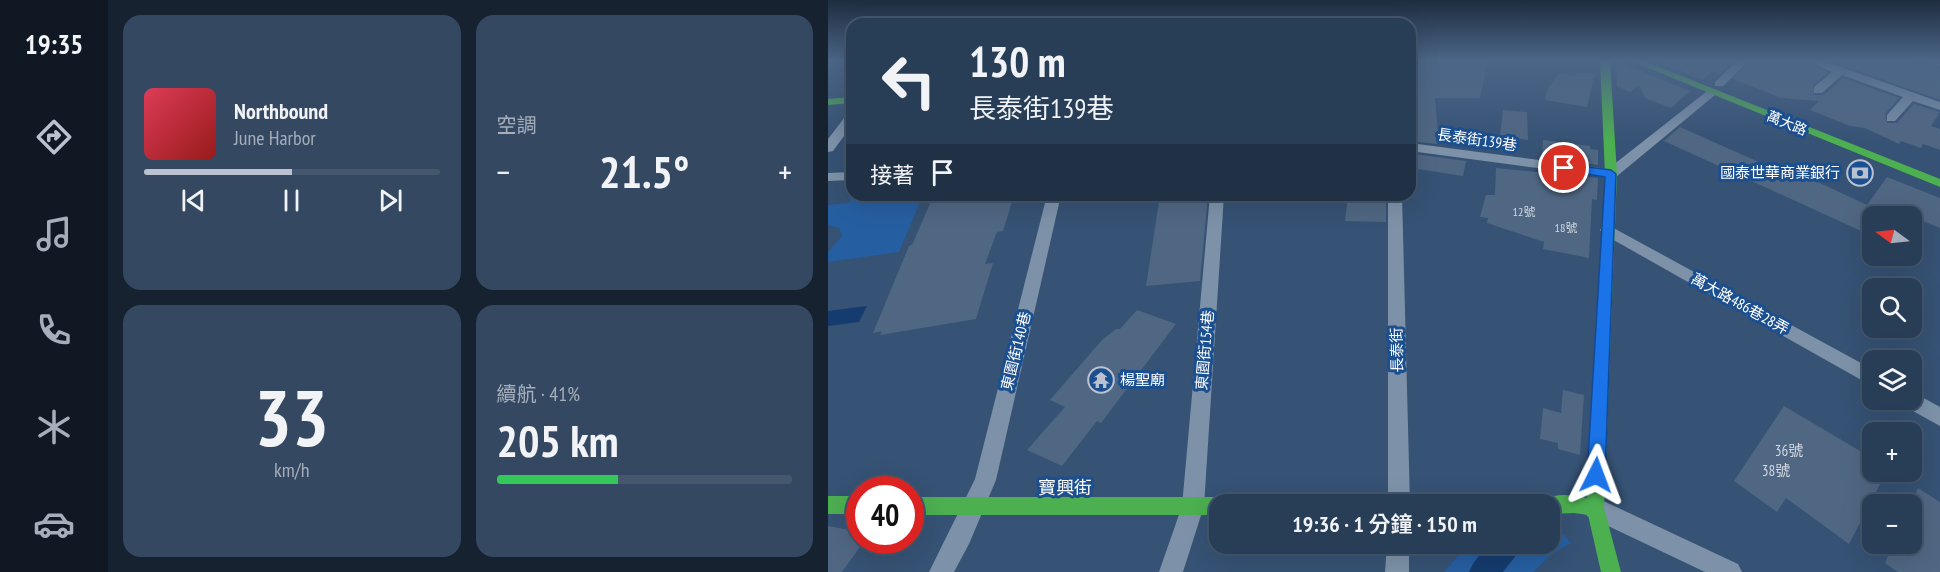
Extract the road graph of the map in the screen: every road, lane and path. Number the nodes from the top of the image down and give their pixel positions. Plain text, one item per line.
1 (1606, 88) edge
2 (1715, 88) junction
3 (1821, 88) edge
4 (1887, 88) edge
5 (1818, 90) dead end
6 (1911, 96) junction
7 (846, 100) edge
8 (828, 102) edge
9 (1940, 106) edge
10 (1890, 118) dead end
11 (846, 124) edge
12 (828, 148) edge
13 (1416, 148) edge
14 (1940, 170) edge
15 (1611, 174) junction
16 (846, 176) edge
17 (828, 177) edge
18 (1940, 183) edge
19 (1053, 201) edge
20 (1217, 201) edge
21 (1395, 201) edge
22 (1608, 230) junction
23 (1862, 372) edge
24 (1922, 407) edge
25 (1940, 417) edge
26 (1399, 494) edge
27 (828, 505) edge
28 (1560, 505) edge
29 (846, 506) edge
30 (924, 506) edge
31 (974, 506) junction
32 (1193, 506) junction
33 (1209, 506) edge
34 (1595, 508) junction
35 (1398, 554) edge
36 (941, 572) edge
37 (1171, 572) edge
38 (1397, 572) edge
39 (1611, 572) edge
40 (1730, 572) edge

1 - 15 street
2 - 14 street, 萬大路
2 - 15 street
2 - 18 street, 萬大路
3 - 5 street
4 - 6 street
6 - 9 street
6 - 10 street
7 - 8 street
11 - 12 street
13 - 15 street, 長泰街139巷
15 - 22 street
16 - 17 street
19 - 31 street, 東園街140巷
20 - 32 street, 東園街154巷
21 - 26 street, 長泰街
22 - 23 street, 萬大路486巷28弄
22 - 34 street
24 - 25 street
27 - 29 street
28 - 34 street
30 - 31 street, 寶興街
31 - 32 street, 寶興街
31 - 36 street, 東園街140巷
32 - 33 street, 寶興街
32 - 37 street, 東園街154巷
34 - 39 street
34 - 40 street
35 - 38 street

